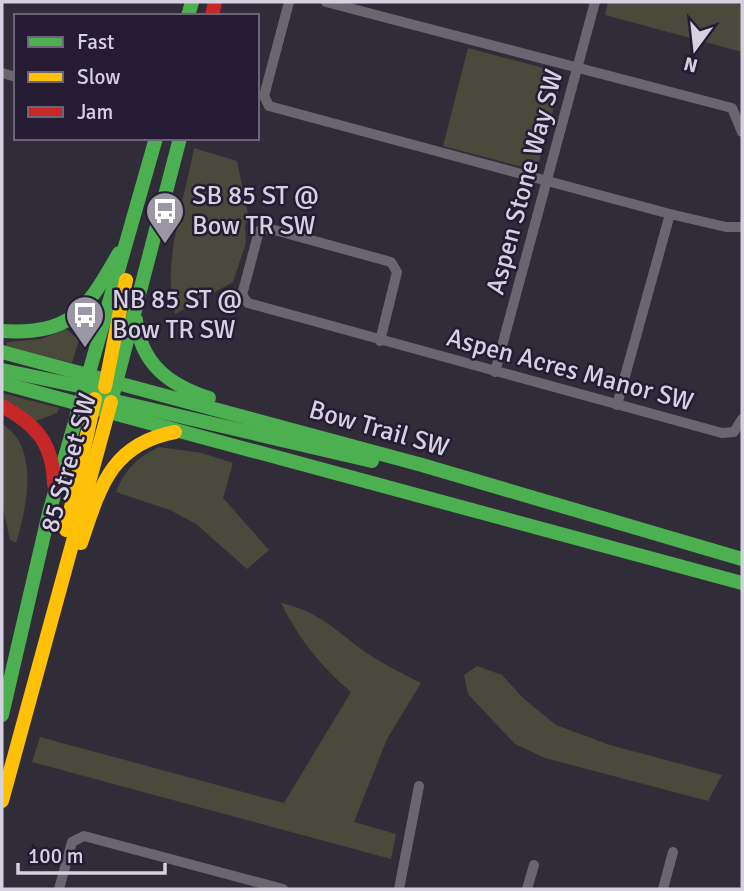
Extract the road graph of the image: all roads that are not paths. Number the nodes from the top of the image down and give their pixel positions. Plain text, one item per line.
1 (289, 2) edge
2 (326, 2) edge
3 (595, 2) edge
4 (577, 69) junction
5 (742, 132) edge
6 (156, 140) edge
7 (156, 140) edge
8 (179, 140) edge
9 (547, 180) junction
10 (670, 214) junction
11 (742, 227) edge
12 (132, 231) junction
13 (136, 308) junction
14 (2, 331) edge
15 (380, 341) junction
16 (2, 352) edge
17 (2, 370) edge
18 (495, 372) junction
19 (2, 383) edge
20 (99, 394) junction
21 (617, 405) junction
22 (2, 406) edge
23 (742, 419) edge
24 (183, 431) junction
25 (422, 465) junction
26 (481, 484) junction
27 (49, 513) junction
28 (742, 559) edge
29 (742, 583) edge
30 (55, 606) junction
31 (3, 711) edge
32 (27, 714) junction
33 (419, 786) dead end
34 (2, 801) edge
35 (673, 852) dead end
36 (534, 866) dead end
37 (250, 885) edge
38 (59, 889) edge
39 (283, 889) edge
40 (399, 889) edge
41 (527, 889) edge
42 (663, 889) edge

1 - 9 street
2 - 4 street
3 - 4 street, Aspen Stone Way SW
4 - 5 street
4 - 9 street, Aspen Stone Way SW
6 - 12 main road, 85 Street SW
7 - 20 main road
8 - 13 main road, 85 Street SW
9 - 10 street
9 - 18 street, Aspen Stone Way SW
10 - 11 street
10 - 21 street
12 - 14 main road
12 - 20 main road, 85 Street SW
13 - 20 main road, 85 Street SW
13 - 25 main road
15 - 15 street, Aspen Acres Manor SW
15 - 18 street, Aspen Acres Manor SW
16 - 20 main road, Bow Trail SW
17 - 20 main road
18 - 21 street, Aspen Acres Manor SW
19 - 20 main road, Bow Trail SW
20 - 24 main road, Bow Trail SW
20 - 25 main road, Bow Trail SW
20 - 26 main road
20 - 27 main road, 85 Street SW
20 - 30 main road, 85 Street SW
21 - 23 street, Aspen Acres Manor SW
22 - 27 main road
24 - 29 main road, Bow Trail SW
24 - 30 main road
25 - 26 main road, Bow Trail SW
26 - 28 main road, Bow Trail SW
27 - 31 main road, 85 Street SW
30 - 32 main road, 85 Street SW
31 - 32 main road
32 - 34 main road, 85 Street SW
33 - 40 street
35 - 42 street
36 - 41 street
37 - 38 street
37 - 39 street

